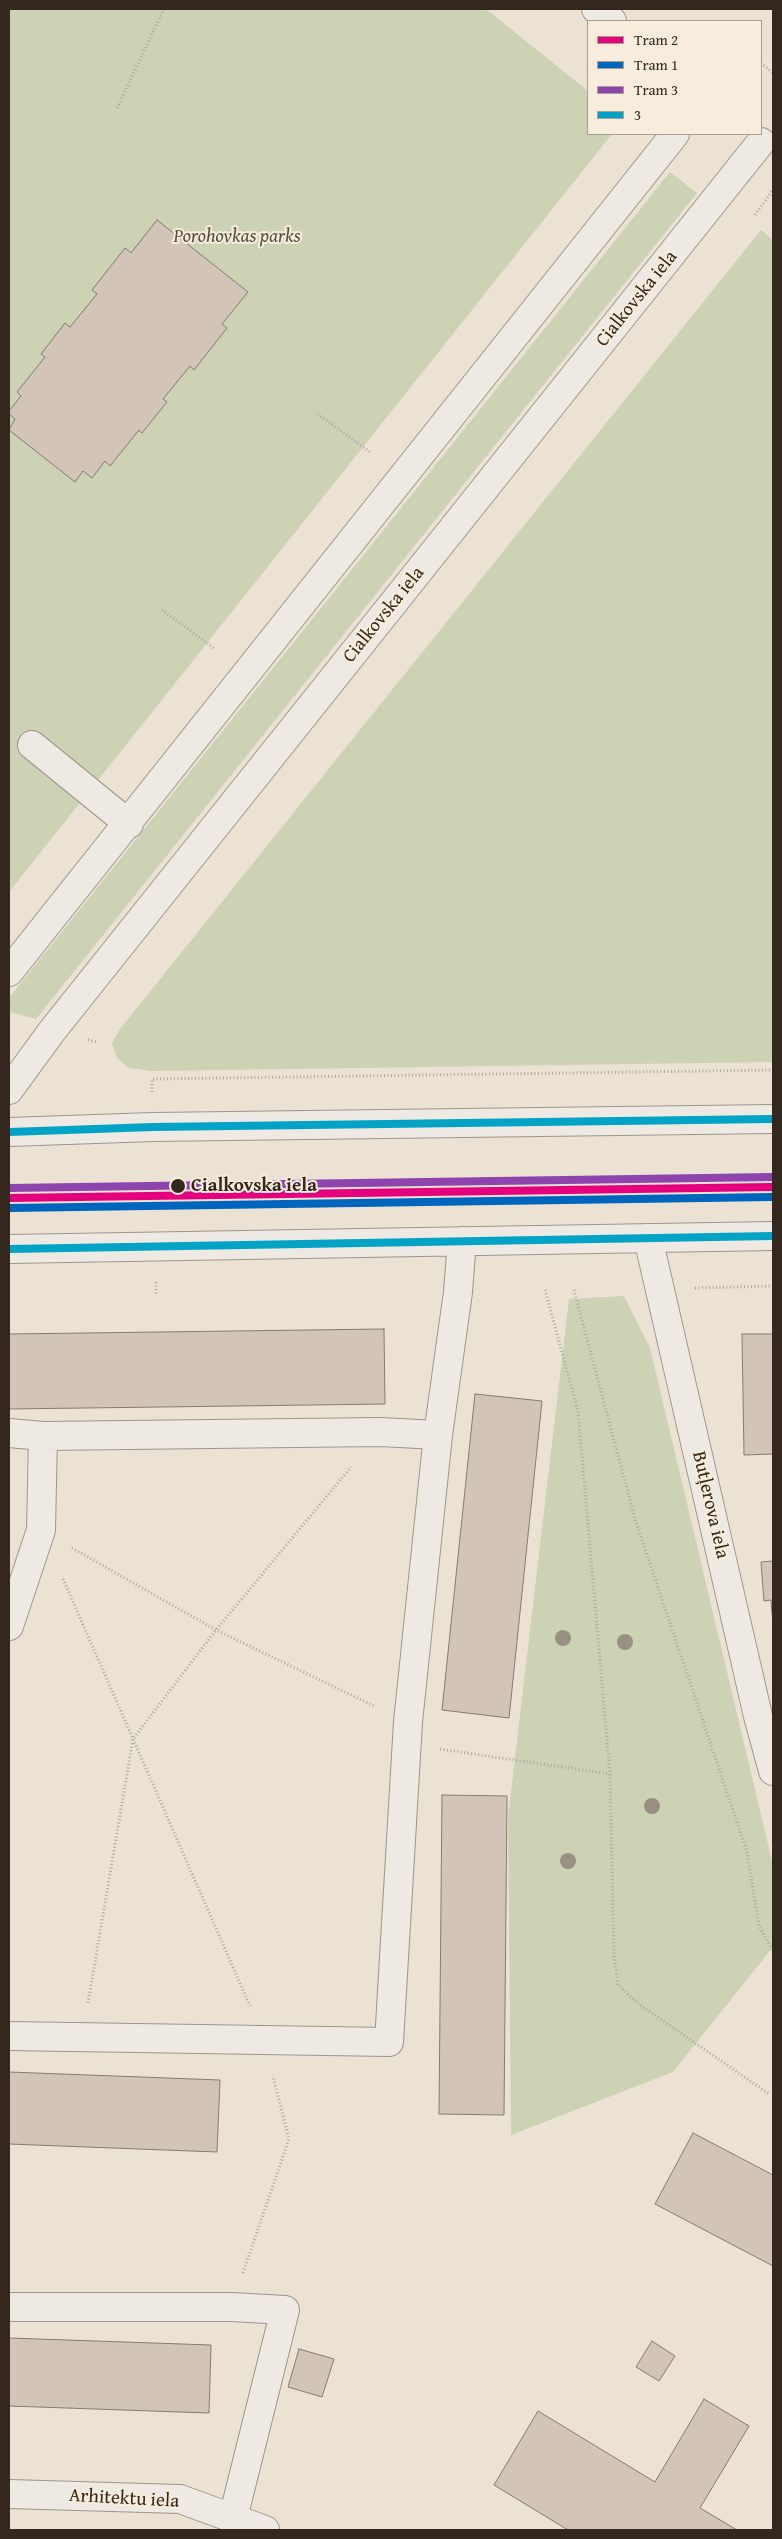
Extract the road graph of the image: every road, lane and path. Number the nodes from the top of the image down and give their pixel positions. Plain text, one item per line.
1 (164, 9) edge
2 (596, 9) edge
3 (611, 20) edge
4 (762, 64) edge
5 (773, 73) edge
6 (116, 108) dead end
7 (674, 135) edge
8 (762, 143) edge
9 (773, 190) edge
10 (754, 215) dead end
11 (9, 226) edge
12 (10, 236) edge
13 (318, 414) dead end
14 (370, 452) dead end
15 (162, 610) dead end
16 (214, 648) dead end
17 (32, 745) dead end
18 (129, 824) junction
19 (9, 972) edge
20 (773, 1070) edge
21 (152, 1079) dead end
22 (9, 1090) edge
23 (773, 1119) edge
24 (9, 1132) edge
25 (773, 1236) edge
26 (648, 1238) junction
27 (462, 1242) junction
28 (9, 1249) edge
29 (773, 1286) edge
30 (692, 1288) dead end
31 (545, 1290) dead end
32 (574, 1290) dead end
33 (9, 1432) edge
34 (380, 1432) junction
35 (438, 1435) junction
36 (43, 1436) junction
37 (41, 1530) junction
38 (9, 1626) edge
39 (216, 1630) junction
40 (766, 1715) edge
41 (407, 1733) junction
42 (133, 1739) junction
43 (773, 1771) edge
44 (610, 1774) junction
45 (773, 1951) edge
46 (9, 2036) edge
47 (82, 2037) junction
48 (265, 2040) junction
49 (769, 2094) dead end
50 (9, 2307) edge
51 (231, 2307) junction
52 (9, 2494) edge
53 (233, 2518) junction
54 (265, 2530) edge

1 - 6 path
2 - 3 street
4 - 5 path
7 - 18 street
8 - 22 street, Cialkovska iela
9 - 10 path
11 - 12 path
13 - 14 path
15 - 16 path
17 - 18 street
18 - 19 street
20 - 21 path
23 - 24 street
25 - 26 street
26 - 27 street
26 - 40 street, Butļerova iela
27 - 28 street
27 - 35 street
29 - 30 path
31 - 44 path
32 - 45 path
33 - 36 street
34 - 35 street
34 - 36 street
34 - 39 path
35 - 41 street
36 - 37 street
37 - 38 street
37 - 39 path
37 - 42 path
39 - 41 path
39 - 42 path
40 - 43 street, Butļerova iela
41 - 44 path
41 - 48 street
42 - 47 path
42 - 48 path
44 - 49 path
46 - 47 street
47 - 48 street
48 - 51 path
50 - 51 street
51 - 53 street
52 - 53 street, Arhitektu iela
53 - 54 street, Arhitektu iela

